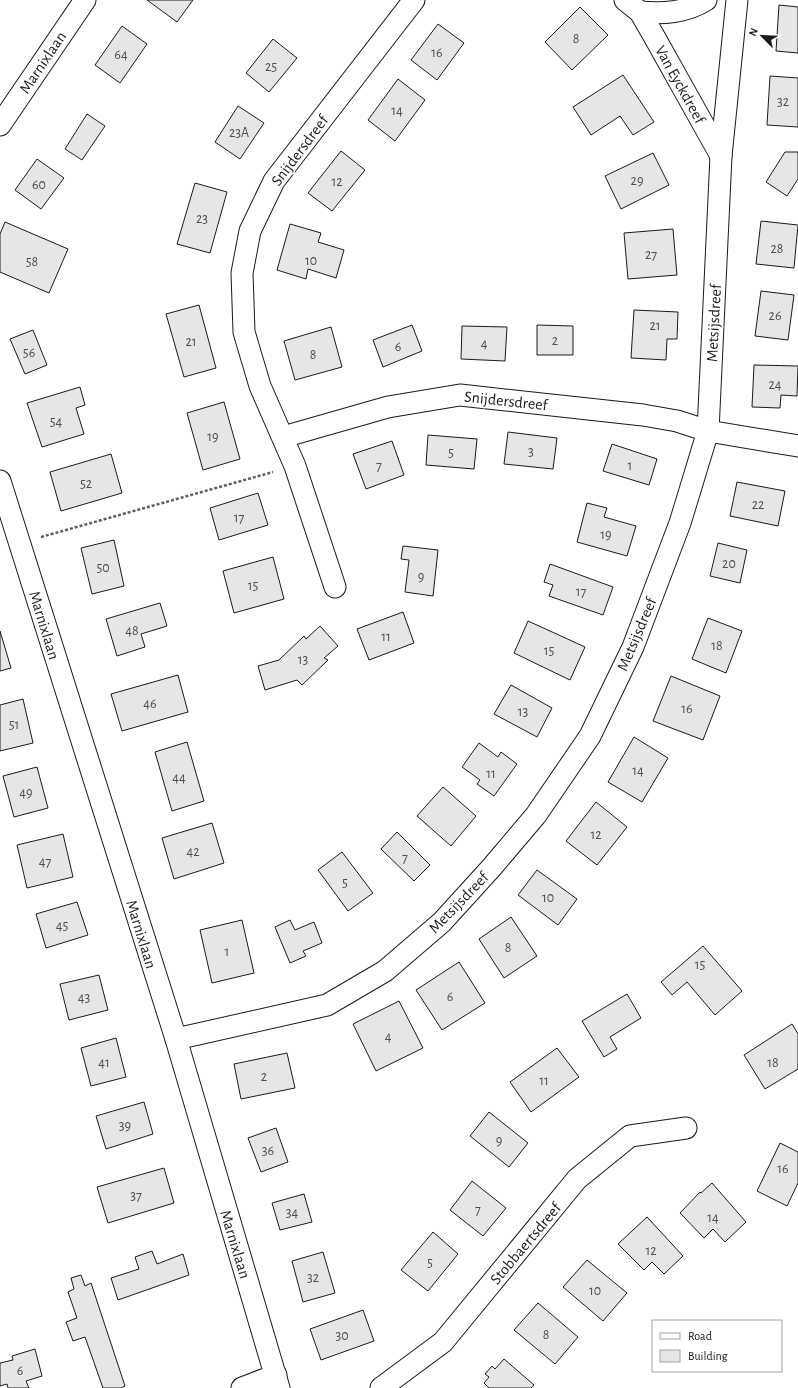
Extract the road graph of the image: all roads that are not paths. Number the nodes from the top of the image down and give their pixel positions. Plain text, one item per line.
1 (85, 0) edge
2 (414, 0) edge
3 (706, 0) edge
4 (737, 0) edge
5 (633, 6) edge
6 (0, 125) edge
7 (721, 156) junction
8 (708, 431) junction
9 (283, 437) junction
10 (798, 446) edge
11 (0, 481) edge
12 (335, 587) dead end
13 (176, 1039) junction
14 (686, 1128) dead end
15 (277, 1382) edge
16 (242, 1388) edge
17 (381, 1388) edge

1 - 6 street, Marnixlaan
2 - 9 street, Snijdersdreef
3 - 5 street, Van Eyckdreef
4 - 7 street, Metsijsdreef
5 - 7 street, Van Eyckdreef
7 - 8 street, Metsijsdreef
8 - 9 street, Snijdersdreef
8 - 10 street, Snijdersdreef
8 - 13 street, Metsijsdreef
9 - 12 street, Snijdersdreef
11 - 13 street, Marnixlaan
13 - 15 street, Marnixlaan
14 - 17 street, Stobbaertsdreef
15 - 16 street

